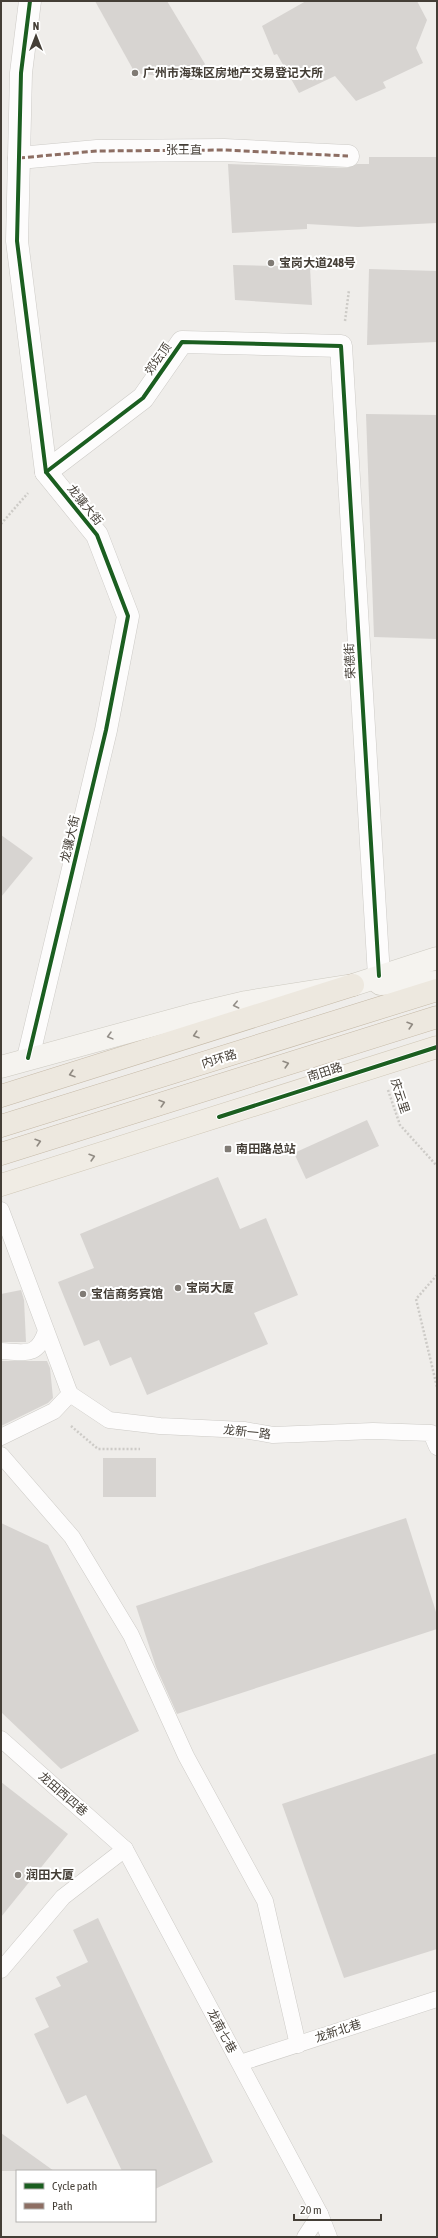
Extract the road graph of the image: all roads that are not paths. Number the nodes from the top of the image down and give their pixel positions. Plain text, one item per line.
1 (30, 1) edge
2 (348, 156) dead end
3 (19, 158) junction
4 (341, 346) joint
5 (46, 472) junction
6 (437, 958) edge
7 (379, 976) junction
8 (437, 982) edge
9 (353, 985) junction
10 (437, 990) edge
11 (437, 994) edge
12 (437, 1017) edge
13 (437, 1047) edge
14 (28, 1058) junction
15 (1, 1067) edge
16 (1, 1096) edge
17 (1, 1126) edge
18 (1, 1130) edge
19 (1, 1154) edge
20 (1, 1185) edge
21 (1, 1210) edge
22 (46, 1331) junction
23 (1, 1351) edge
24 (70, 1394) junction
25 (1, 1437) edge
26 (434, 1440) edge
27 (1, 1455) edge
28 (1, 1739) edge
29 (125, 1849) junction
30 (1, 1970) edge
31 (437, 1999) edge
32 (298, 2045) junction
33 (240, 2063) junction
34 (320, 2214) junction
35 (305, 2237) edge
36 (329, 2237) edge

1 - 3 street
2 - 3 street, 张王直
3 - 5 street
4 - 5 street, 郊坛顶
4 - 7 street, 荣德街
5 - 14 street, 龙骧大街
6 - 7 main road
7 - 9 main road
8 - 9 main road
9 -> 14 main road
9 -> 16 highway
10 - 17 highway, 内环路
11 - 18 main road
19 -> 12 highway, 内环路
20 -> 13 main road, 南田路
14 - 15 main road
21 - 22 lane
22 - 23 lane
22 - 24 lane
24 - 25 lane
24 - 26 lane, 龙新一路
27 - 32 lane
28 - 29 lane, 龙田西四巷
29 - 30 lane
29 - 33 lane, 龙南七巷
31 - 32 lane, 龙新北巷
32 - 33 lane, 龙新北巷
33 - 34 lane, 龙南七巷
34 - 35 lane
34 - 36 lane, 龙南七巷

